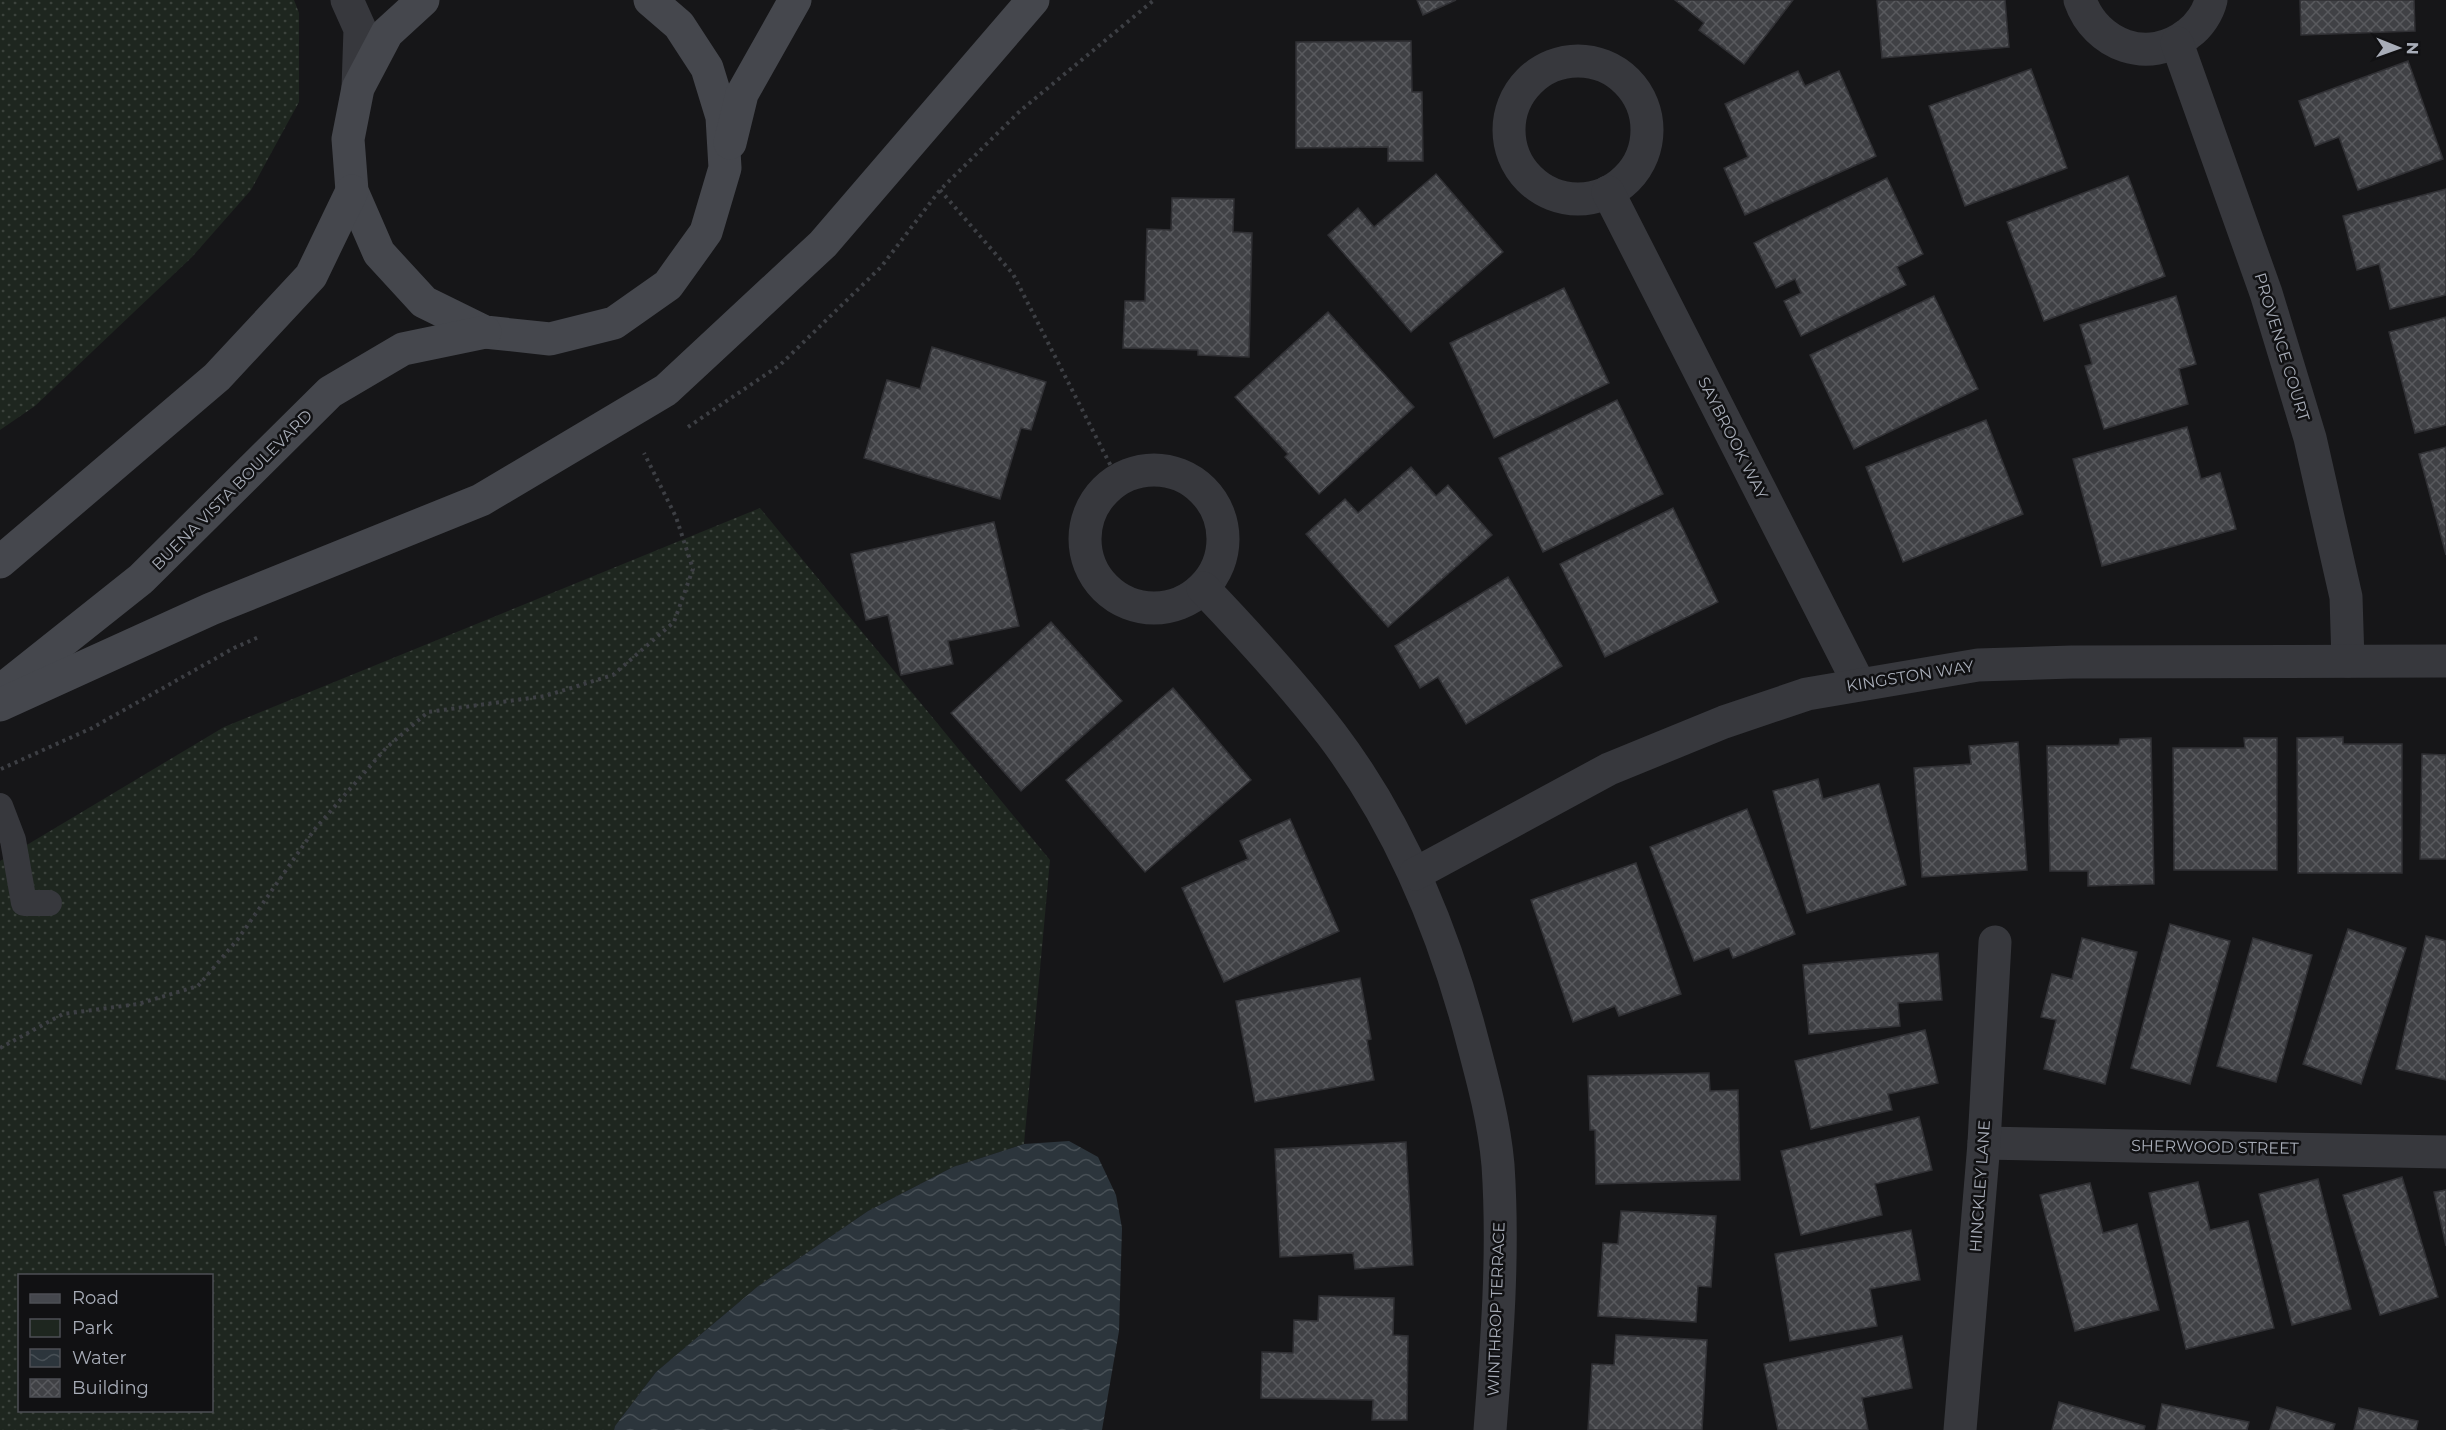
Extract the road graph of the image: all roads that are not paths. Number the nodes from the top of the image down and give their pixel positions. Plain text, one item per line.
1 (347, 0) edge
2 (423, 0) edge
3 (650, 0) edge
4 (795, 0) edge
5 (1033, 0) edge
6 (2080, 0) edge
7 (2211, 0) edge
8 (2177, 43) junction
9 (357, 88) junction
10 (725, 168) junction
11 (352, 191) junction
12 (1608, 192) junction
13 (485, 332) junction
14 (0, 562) edge
15 (1203, 588) junction
16 (2348, 661) junction
17 (2446, 661) edge
18 (1859, 684) junction
19 (0, 691) edge
20 (0, 705) edge
21 (0, 806) edge
22 (1415, 874) junction
23 (49, 903) dead end
24 (1995, 942) dead end
25 (1984, 1143) junction
26 (2446, 1152) edge
27 (1490, 1430) edge
28 (1960, 1430) edge

1 - 9 street
2 - 9 main road
3 - 10 main road
4 - 10 main road
5 - 20 main road
6 - 8 street
7 - 8 street
8 - 16 street, PROVENCE COURT
9 - 11 main road
10 - 13 main road
11 - 13 main road
11 - 14 main road
12 - 12 street
12 - 18 street, SAYBROOK WAY
13 - 19 main road, BUENA VISTA BOULEVARD
15 - 15 street
15 - 22 street, WINTHROP TERRACE
16 - 17 street, KINGSTON WAY
16 - 18 street, KINGSTON WAY
18 - 22 street, KINGSTON WAY
21 - 23 lane
22 - 27 street, WINTHROP TERRACE
24 - 25 street, HINCKLEY LANE
25 - 26 street, SHERWOOD STREET
25 - 28 street, HINCKLEY LANE

